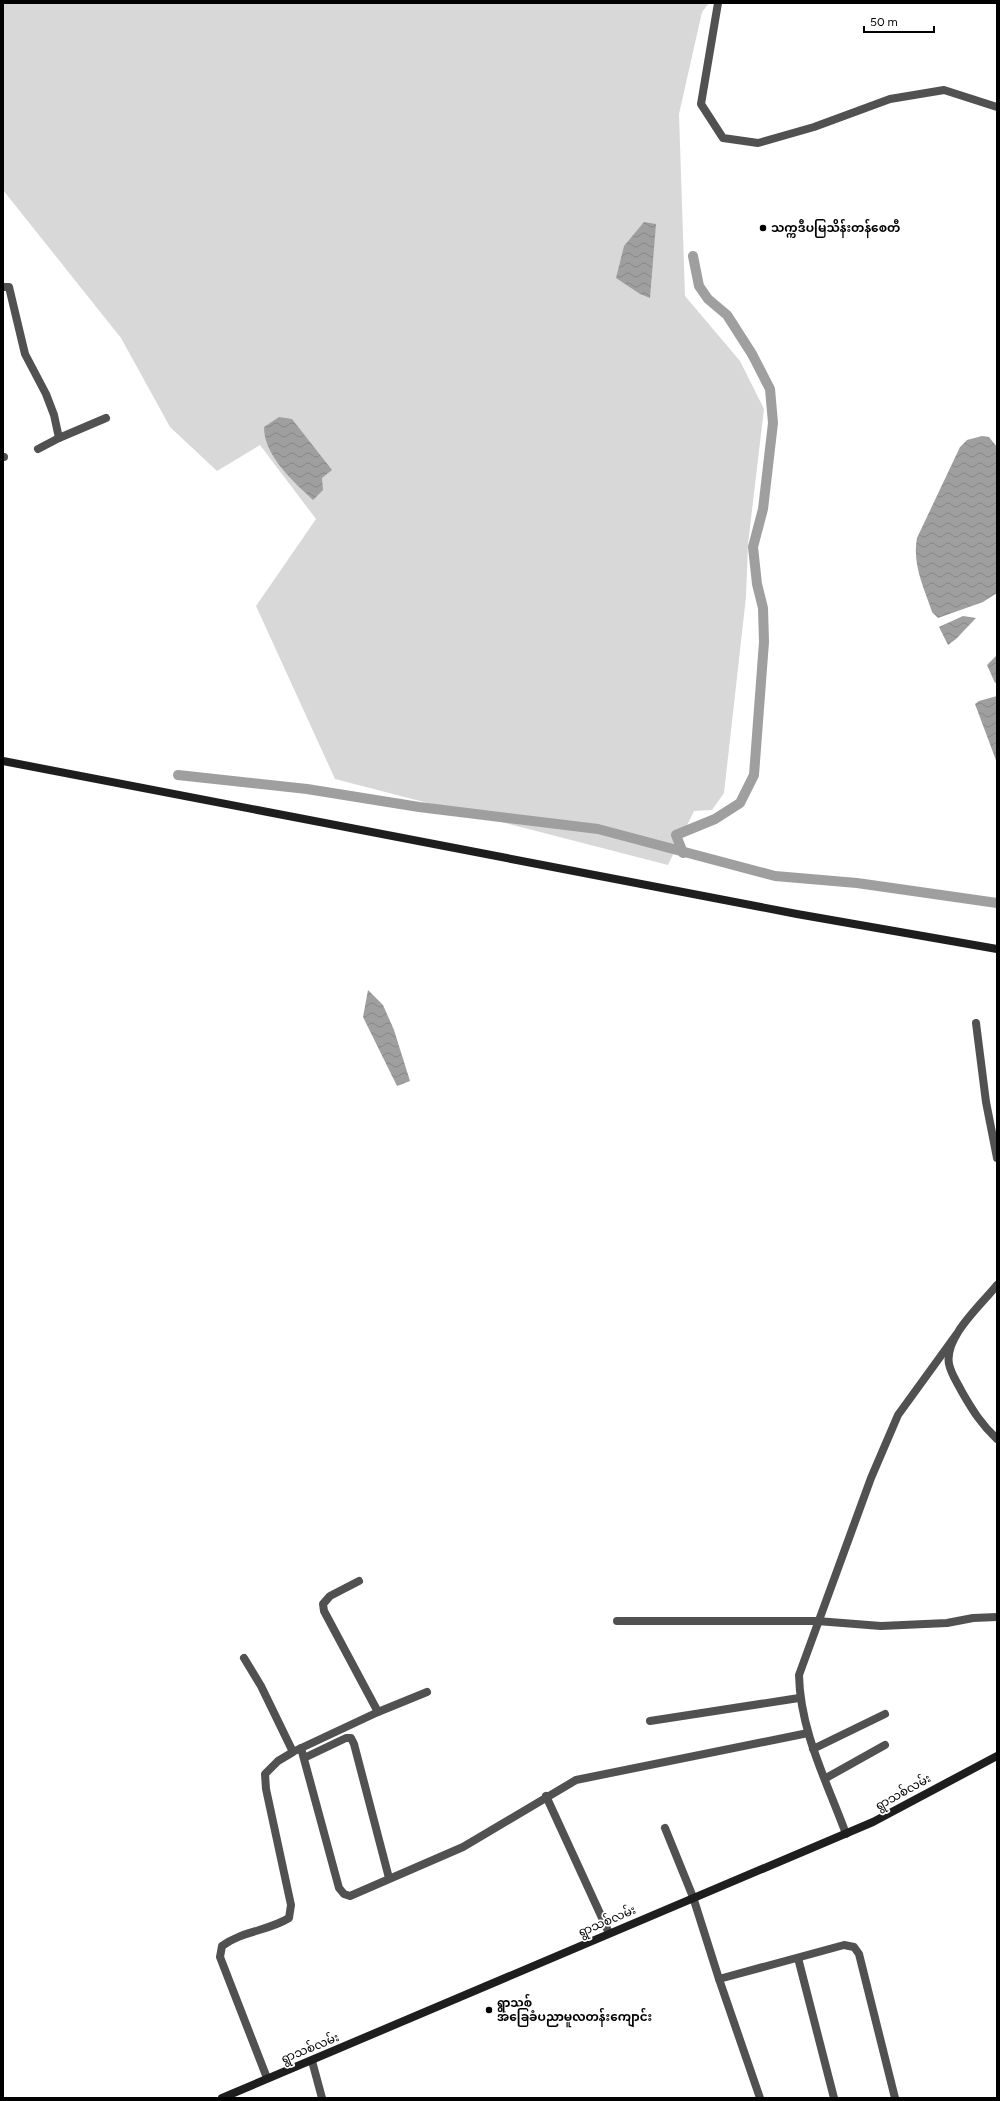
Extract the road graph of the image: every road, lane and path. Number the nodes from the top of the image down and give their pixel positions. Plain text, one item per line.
1 (718, 3) edge
2 (997, 107) edge
3 (3, 287) edge
4 (106, 418) dead end
5 (59, 438) junction
6 (38, 449) dead end
7 (3, 761) edge
8 (997, 949) edge
9 (976, 1023) dead end
10 (997, 1158) edge
11 (997, 1285) edge
12 (956, 1335) junction
13 (997, 1439) edge
14 (359, 1581) dead end
15 (997, 1617) edge
16 (617, 1621) dead end
17 (817, 1621) junction
18 (244, 1658) dead end
19 (427, 1692) dead end
20 (799, 1698) junction
21 (378, 1712) junction
22 (885, 1714) dead end
23 (650, 1720) dead end
24 (808, 1733) junction
25 (885, 1745) dead end
26 (302, 1748) junction
27 (813, 1748) junction
28 (293, 1752) junction
29 (997, 1756) edge
30 (304, 1758) junction
31 (826, 1778) junction
32 (546, 1796) junction
33 (665, 1828) dead end
34 (846, 1834) junction
35 (389, 1878) junction
36 (694, 1897) junction
37 (609, 1933) junction
38 (798, 1958) junction
39 (719, 1979) junction
40 (312, 2061) junction
41 (267, 2078) junction
42 (222, 2098) edge
43 (322, 2098) edge
44 (760, 2098) edge
45 (834, 2098) edge
46 (895, 2098) edge

1 - 2 street
3 - 5 street
4 - 5 street
5 - 6 street
7 - 8 main road
9 - 10 street
11 - 12 street
12 - 13 street
12 - 17 street
14 - 21 street
15 - 17 street
16 - 17 street
17 - 20 street
18 - 28 street
19 - 21 street
20 - 23 street
20 - 24 street
21 - 26 street
22 - 27 street
24 - 27 street
24 - 32 street
25 - 31 street
26 - 28 street
26 - 30 street
27 - 31 street
28 - 41 street
29 - 34 main road, ရွာသစ်လမ်း
30 - 35 street
30 - 35 street
31 - 34 street
32 - 35 street
32 - 37 street
33 - 36 street
34 - 36 main road, ရွာသစ်လမ်း
36 - 37 main road, ရွာသစ်လမ်း
36 - 39 street
37 - 40 main road, ရွာသစ်လမ်း
38 - 39 street
38 - 45 street
38 - 46 street
39 - 44 street
40 - 41 main road, ရွာသစ်လမ်း
40 - 43 street
41 - 42 main road, ရွာသစ်လမ်း

